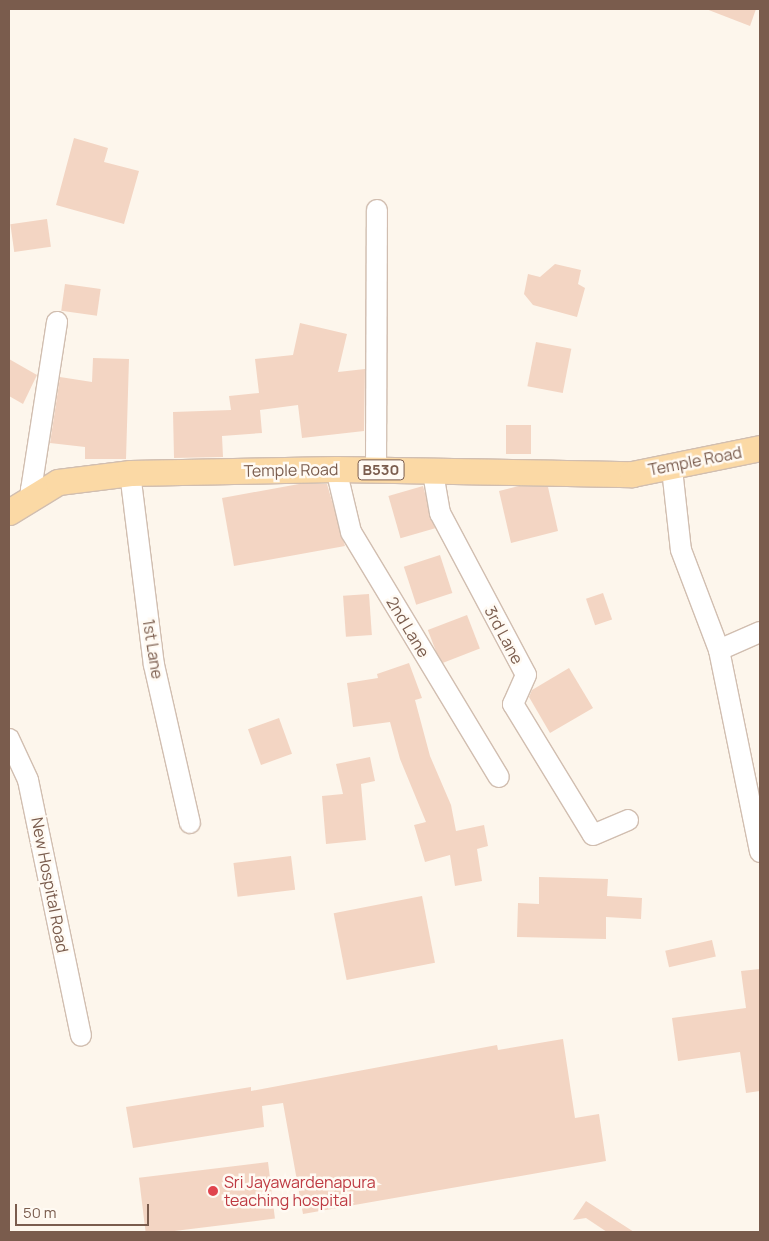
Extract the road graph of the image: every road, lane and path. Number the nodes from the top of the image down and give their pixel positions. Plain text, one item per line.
1 (377, 210) dead end
2 (57, 322) dead end
3 (760, 448) edge
4 (672, 468) junction
5 (336, 469) junction
6 (376, 470) junction
7 (130, 473) junction
8 (432, 473) junction
9 (34, 496) junction
10 (9, 512) edge
11 (760, 632) edge
12 (719, 650) junction
13 (9, 738) edge
14 (499, 777) dead end
15 (628, 820) dead end
16 (190, 823) dead end
17 (760, 852) edge
18 (80, 1036) dead end

1 - 6 street
2 - 9 street
3 - 4 main road, Temple Road / B530
4 - 8 main road, Temple Road / B530
4 - 12 street
5 - 6 main road, Temple Road / B530
5 - 7 main road, Temple Road / B530
5 - 14 street, 2nd Lane
6 - 8 main road, Temple Road / B530
7 - 9 main road, Temple Road / B530
7 - 16 street, 1st Lane
8 - 15 street, 3rd Lane
9 - 10 main road, Temple Road / B530
11 - 12 street
12 - 17 street
13 - 18 street, New Hospital Road

